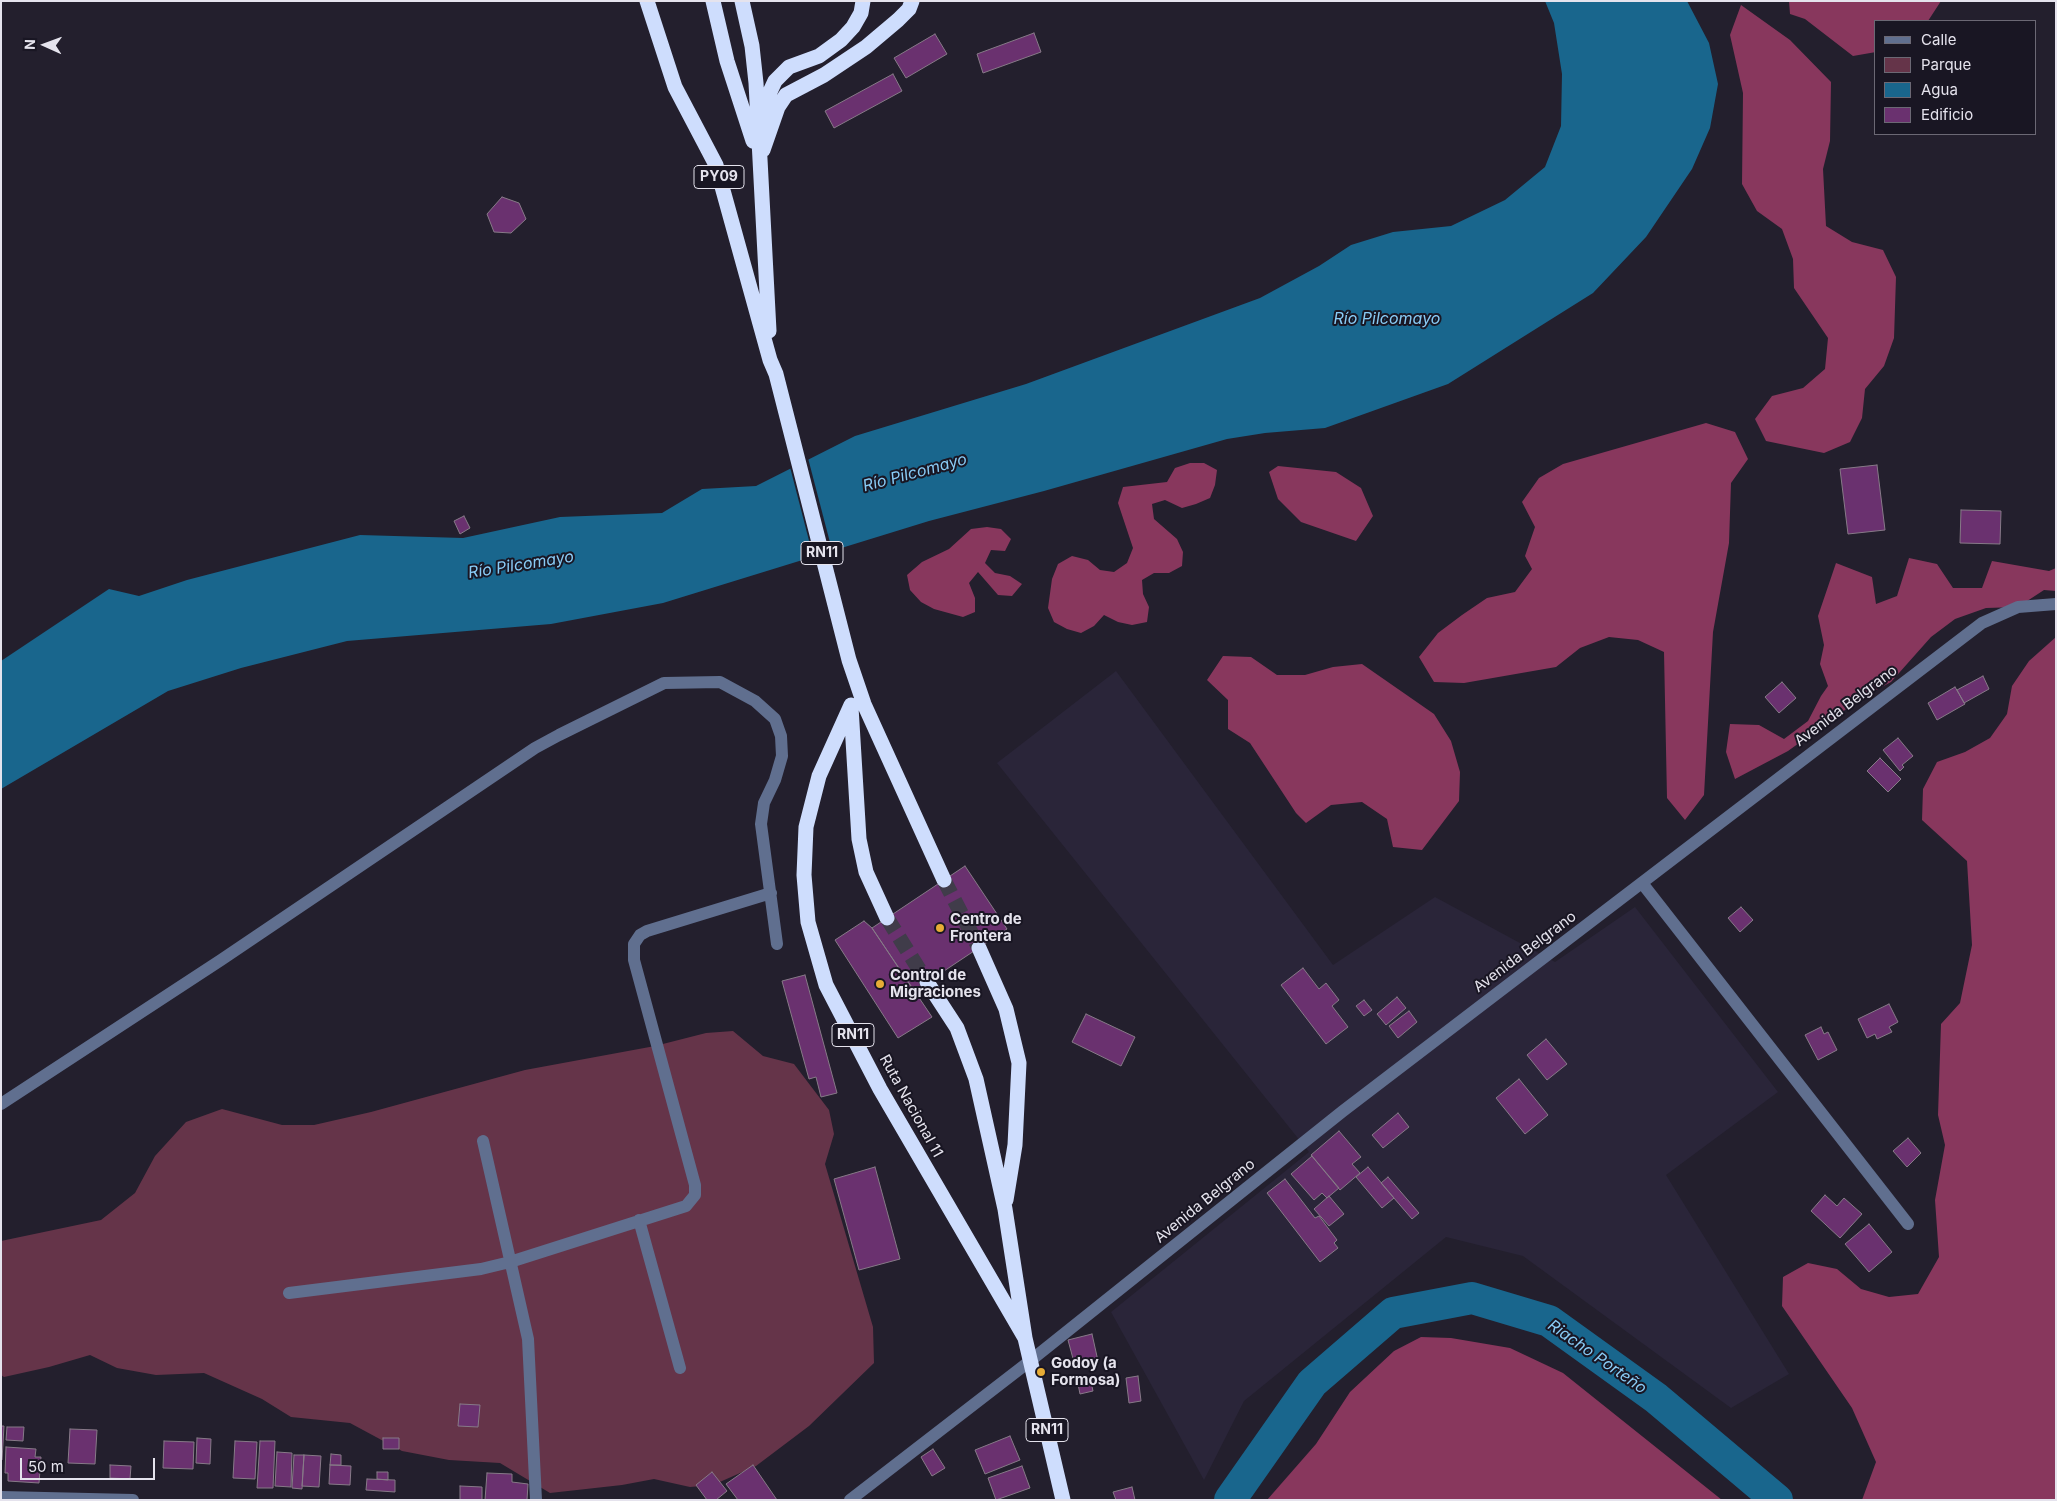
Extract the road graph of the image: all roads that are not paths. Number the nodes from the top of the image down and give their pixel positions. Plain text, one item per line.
1 (647, 1) edge
2 (713, 1) edge
3 (742, 1) edge
4 (912, 1) edge
5 (860, 3) edge
6 (760, 159) junction
7 (770, 360) junction
8 (809, 502) joint
9 (2056, 604) edge
10 (849, 660) junction
11 (851, 705) junction
12 (944, 880) tunnel mouth
13 (1642, 883) junction
14 (770, 893) junction
15 (887, 918) tunnel mouth
16 (777, 944) dead end
17 (979, 948) tunnel mouth
18 (928, 982) tunnel mouth
19 (1, 1104) edge
20 (483, 1140) dead end
21 (1005, 1209) junction
22 (639, 1220) junction
23 (1908, 1224) dead end
24 (510, 1262) junction
25 (289, 1292) dead end
26 (1025, 1338) junction
27 (1030, 1361) junction
28 (680, 1368) dead end
29 (1, 1497) edge
30 (74, 1499) edge
31 (133, 1500) edge
32 (536, 1500) edge
33 (850, 1500) edge
34 (1063, 1500) edge

1 - 7 highway, PY09
2 - 6 highway
3 - 6 highway, PY09
4 - 6 highway
5 - 6 highway
6 - 7 highway, PY09
7 - 8 highway, PY09
8 - 10 highway, Ruta Nacional 11 / RN11
9 - 13 street, Avenida Belgrano
10 - 11 highway, Ruta Nacional 11 / RN11
10 - 12 highway, Ruta Nacional 11 / RN11
11 - 15 highway, Ruta Nacional 11 / RN11
11 - 26 highway, Ruta Nacional 11 / RN11
13 - 23 street
13 - 27 street, Avenida Belgrano
14 - 16 street
14 - 19 street
14 - 22 street
17 - 21 highway, Ruta Nacional 11 / RN11
18 - 21 highway, Ruta Nacional 11 / RN11
20 - 24 street
21 - 26 highway, Ruta Nacional 11 / RN11
22 - 24 street
22 - 28 street
24 - 25 street
24 - 32 street
26 - 27 highway, Ruta Nacional 11 / RN11
27 - 33 street, Avenida Belgrano
27 - 34 highway, Ruta Nacional 11 / RN11
29 - 30 street
30 - 31 street

